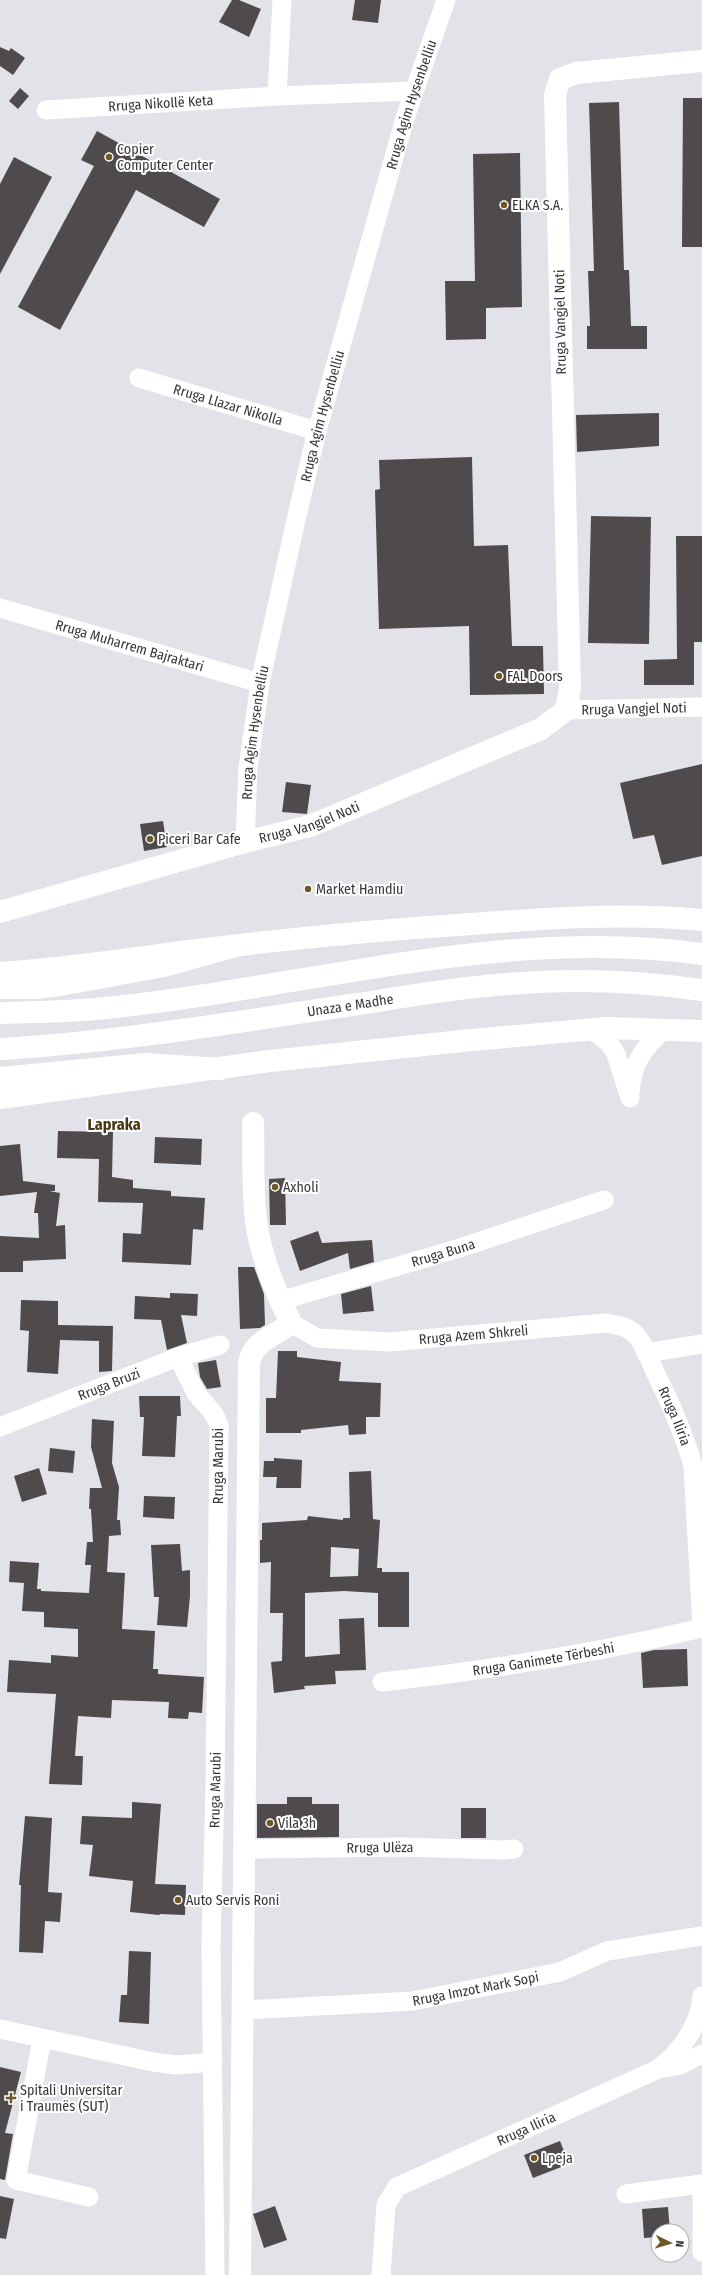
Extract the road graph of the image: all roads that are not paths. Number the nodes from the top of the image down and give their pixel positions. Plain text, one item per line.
1 (282, 0) edge
2 (446, 0) edge
3 (702, 61) edge
4 (413, 91) junction
5 (276, 96) junction
6 (46, 110) dead end
7 (139, 378) dead end
8 (317, 431) junction
9 (0, 608) edge
10 (260, 683) junction
11 (702, 707) edge
12 (566, 710) junction
13 (245, 842) junction
14 (8, 910) edge
15 (702, 920) edge
16 (236, 946) junction
17 (702, 954) edge
18 (0, 973) edge
19 (0, 988) edge
20 (702, 990) edge
21 (0, 1013) edge
22 (591, 1029) junction
23 (664, 1030) junction
24 (702, 1031) edge
25 (0, 1049) edge
26 (221, 1069) junction
27 (0, 1078) edge
28 (0, 1098) edge
29 (253, 1123) dead end
30 (604, 1200) dead end
31 (280, 1301) junction
32 (291, 1323) junction
33 (702, 1344) edge
34 (220, 1345) dead end
35 (646, 1353) junction
36 (178, 1356) junction
37 (0, 1427) edge
38 (702, 1627) edge
39 (382, 1682) dead end
40 (245, 1848) junction
41 (514, 1848) dead end
42 (702, 1936) edge
43 (702, 1996) edge
44 (702, 2006) edge
45 (243, 2010) junction
46 (0, 2029) edge
47 (42, 2039) junction
48 (702, 2054) edge
49 (213, 2062) junction
50 (656, 2070) junction
51 (702, 2184) edge
52 (702, 2188) edge
53 (626, 2194) dead end
54 (89, 2197) dead end
55 (702, 2252) edge
56 (215, 2275) edge
57 (240, 2275) edge
58 (381, 2275) edge

1 - 5 street
2 - 4 street, Rruga Agim Hysenbelliu
3 - 12 main road, Rruga Vangjel Noti
4 - 5 street, Rruga Nikollë Keta
4 - 8 street, Rruga Agim Hysenbelliu
5 - 6 street, Rruga Nikollë Keta
7 - 8 street, Rruga Llazar Nikolla
8 - 10 street, Rruga Agim Hysenbelliu
9 - 10 street, Rruga Muharrem Bajraktari
10 - 13 street, Rruga Agim Hysenbelliu
11 - 12 street, Rruga Vangjel Noti
12 - 13 main road, Rruga Vangjel Noti
13 - 14 main road, Rruga Vangjel Noti
15 - 16 main road
16 - 18 main road
16 - 19 main road
17 - 21 main road
20 - 25 main road, Unaza e Madhe
22 - 23 main road
22 - 23 street
22 - 26 main road
23 - 24 main road
26 - 27 main road
26 - 28 main road
29 - 31 main road
30 - 31 street, Rruga Buna
31 - 32 main road
32 - 35 street, Rruga Azem Shkreli
32 - 40 main road
33 - 35 street
34 - 36 street, Rruga Bruzi
35 - 38 street, Rruga Iliria
36 - 37 street, Rruga Bruzi
36 - 49 street, Rruga Marubi
38 - 39 street, Rruga Ganimete Tërbeshi
40 - 41 street, Rruga Ulëza
40 - 45 main road
42 - 45 street, Rruga Imzot Mark Sopi
43 - 44 street, Rruga Iliria
44 - 50 street, Rruga Iliria
45 - 57 main road
46 - 47 street
47 - 49 street
47 - 54 street
48 - 50 street
49 - 56 street, Rruga Marubi
50 - 58 street, Rruga Iliria
51 - 53 street
52 - 55 street

